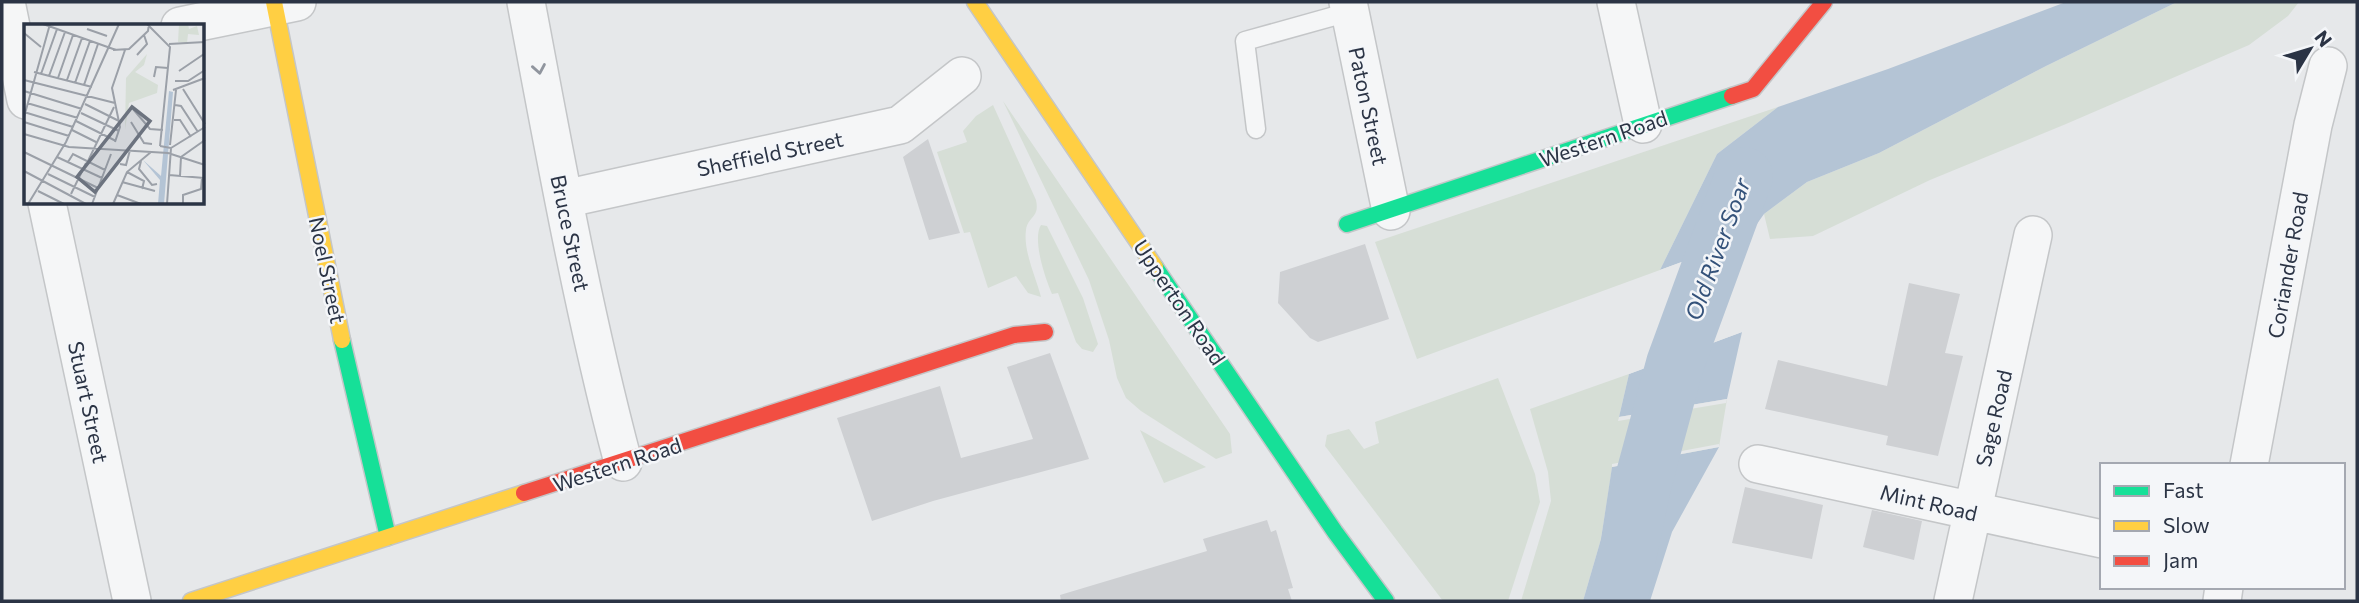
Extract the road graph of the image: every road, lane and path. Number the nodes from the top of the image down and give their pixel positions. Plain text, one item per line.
1 (6, 2) edge
2 (526, 2) edge
3 (975, 2) edge
4 (1616, 2) edge
5 (1824, 2) edge
6 (282, 3) edge
7 (1348, 7) edge
8 (189, 24) edge
9 (16, 61) edge
10 (2328, 66) dead end
11 (962, 76) dead end
12 (24, 92) edge
13 (1643, 124) junction
14 (1256, 129) dead end
15 (564, 199) junction
16 (47, 205) edge
17 (1391, 211) junction
18 (1347, 224) dead end
19 (2033, 235) dead end
20 (1045, 332) dead end
21 (623, 463) junction
22 (2249, 463) edge
23 (1758, 464) dead end
24 (1972, 512) junction
25 (388, 537) junction
26 (2100, 539) edge
27 (132, 601) edge
28 (191, 601) edge
29 (1386, 601) edge
30 (1953, 601) edge

1 - 9 street
2 -> 15 street, Bruce Street
3 - 29 street, Upperton Road
4 - 13 street
5 - 13 street, Western Road
6 - 8 street
6 - 25 street, Noel Street
7 - 14 lane
7 - 17 street, Paton Street
9 - 12 street
10 - 22 street, Coriander Road
11 - 15 street, Sheffield Street
13 - 17 street, Western Road
15 - 21 street, Bruce Street
16 - 27 street, Stuart Street
17 - 18 street, Western Road
19 - 24 street, Sage Road
20 - 21 street, Western Road
21 - 25 street, Western Road
23 - 24 street, Mint Road
24 - 26 street, Mint Road
24 - 30 street, Sage Road
25 - 28 street, Western Road

